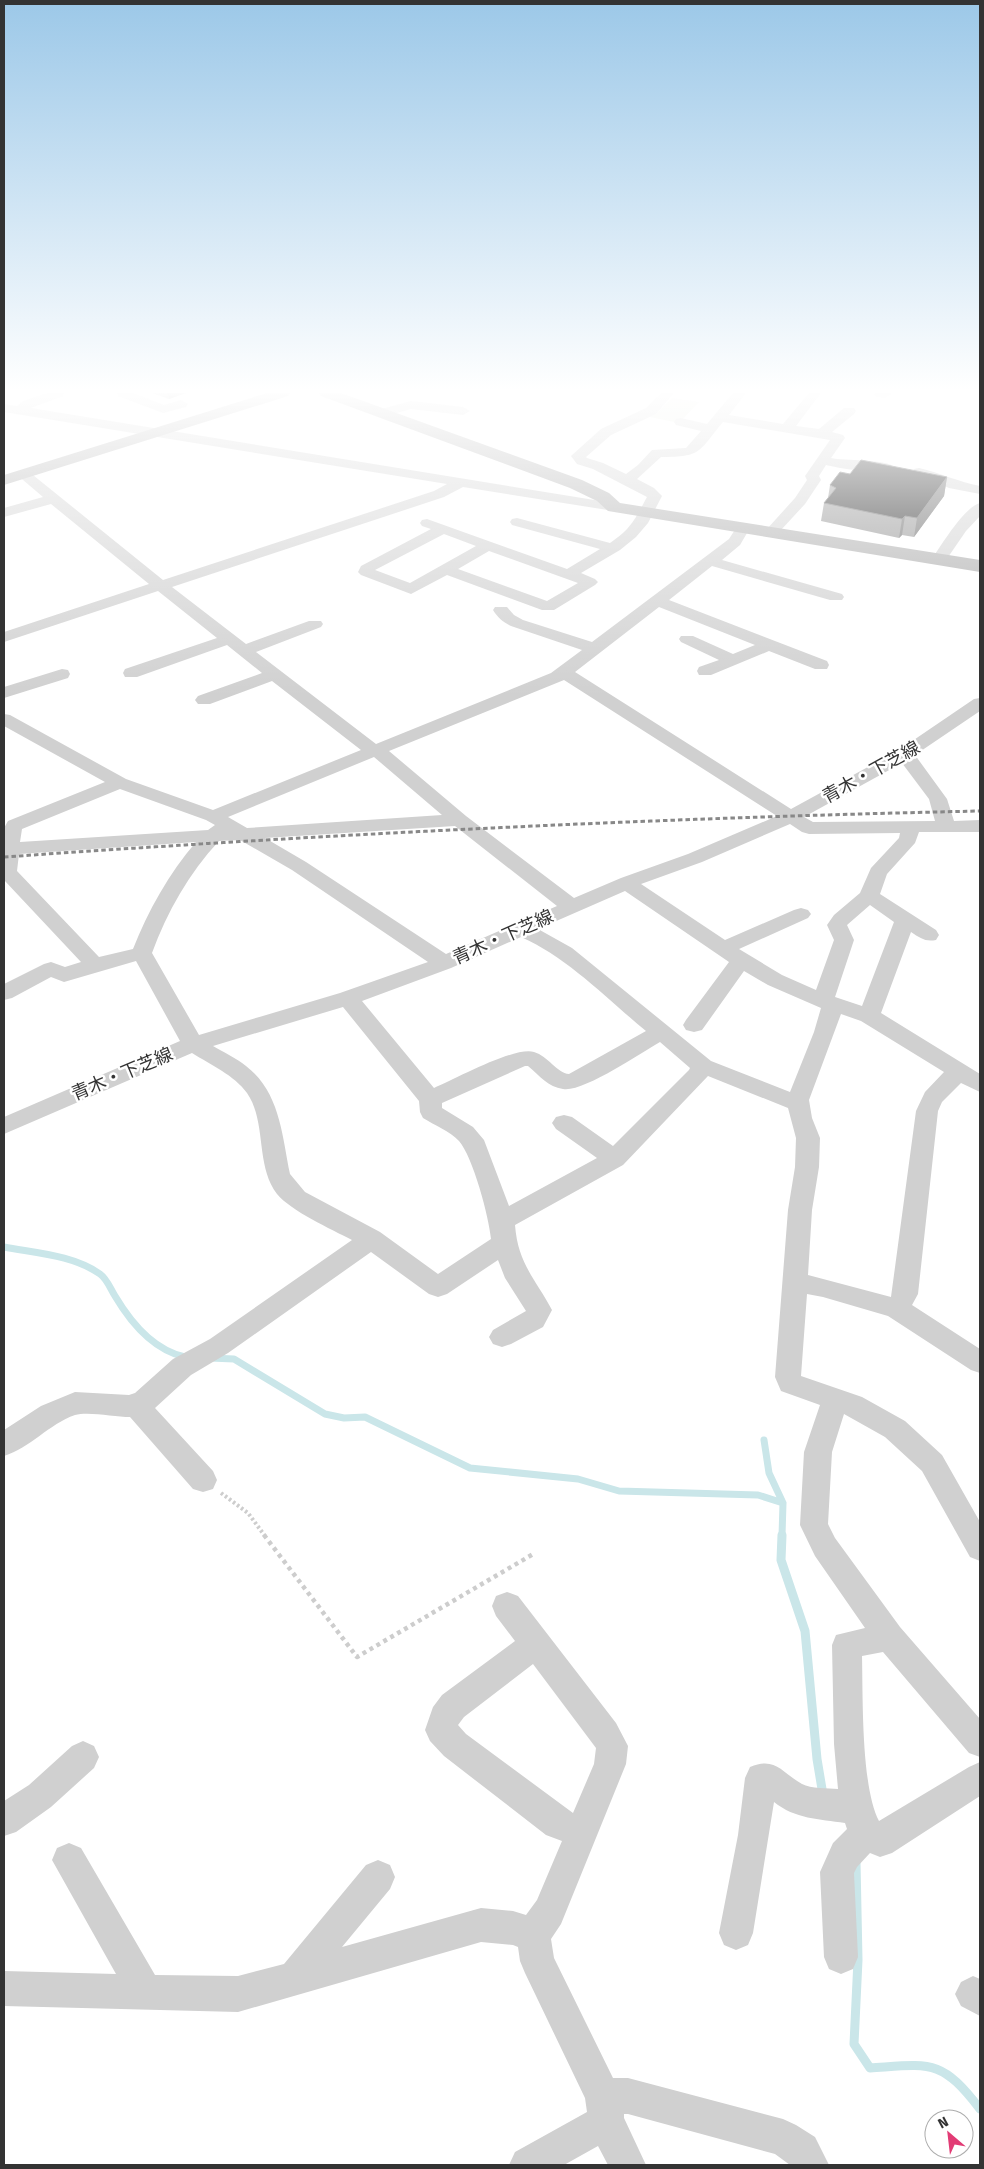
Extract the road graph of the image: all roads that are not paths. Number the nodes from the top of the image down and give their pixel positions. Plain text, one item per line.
1 (46, 494) edge
2 (438, 494) edge
3 (532, 494) edge
4 (597, 494) edge
5 (652, 494) edge
6 (805, 494) edge
7 (52, 499) junction
8 (614, 507) junction
9 (980, 507) edge
10 (646, 512) junction
11 (4, 513) edge
12 (517, 522) dead end
13 (427, 523) dead end
14 (743, 528) junction
15 (443, 529) junction
16 (773, 533) junction
17 (488, 545) junction
18 (612, 548) junction
19 (939, 560) junction
20 (710, 561) junction
21 (980, 566) edge
22 (445, 569) junction
23 (570, 574) junction
24 (161, 586) junction
25 (836, 597) dead end
26 (657, 601) junction
27 (501, 610) dead end
28 (315, 624) dead end
29 (4, 637) edge
30 (230, 639) junction
31 (687, 639) dead end
32 (769, 645) junction
33 (593, 648) junction
34 (244, 651) junction
35 (733, 660) junction
36 (821, 665) dead end
37 (705, 671) dead end
38 (564, 672) junction
39 (130, 673) dead end
40 (62, 674) dead end
41 (275, 674) junction
42 (4, 693) edge
43 (204, 700) dead end
44 (980, 703) edge
45 (4, 719) edge
46 (376, 750) junction
47 (905, 754) junction
48 (120, 783) junction
49 (790, 817) junction
50 (459, 820) junction
51 (223, 826) junction
52 (946, 826) junction
53 (980, 826) edge
54 (911, 827) junction
55 (7, 849) edge
56 (628, 882) junction
57 (869, 896) junction
58 (572, 907) junction
59 (801, 914) dead end
60 (905, 920) junction
61 (522, 930) junction
62 (929, 935) dead end
63 (723, 948) junction
64 (142, 953) junction
65 (741, 960) junction
66 (444, 963) junction
67 (95, 965) junction
68 (4, 993) edge
69 (348, 998) junction
70 (828, 1002) junction
71 (869, 1016) junction
72 (694, 1024) dead end
73 (660, 1032) junction
74 (193, 1044) junction
75 (703, 1066) junction
76 (958, 1071) junction
77 (980, 1084) edge
78 (430, 1099) junction
79 (798, 1100) junction
80 (564, 1123) dead end
81 (4, 1126) edge
82 (616, 1159) junction
83 (503, 1232) junction
84 (370, 1239) junction
85 (794, 1282) junction
86 (897, 1309) junction
87 (502, 1337) dead end
88 (980, 1362) edge
89 (835, 1400) junction
90 (135, 1404) junction
91 (4, 1444) edge
92 (203, 1480) road end
93 (980, 1548) edge
94 (507, 1606) dead end
95 (889, 1637) junction
96 (536, 1643) junction
97 (980, 1742) edge
98 (83, 1757) dead end
99 (980, 1778) edge
100 (4, 1820) edge
101 (861, 1820) junction
102 (581, 1833) junction
103 (69, 1860) dead end
104 (378, 1877) dead end
105 (736, 1933) dead end
106 (533, 1935) junction
107 (841, 1957) dead end
108 (295, 1977) junction
109 (4, 1989) edge
110 (146, 1992) junction
111 (605, 2109) junction
112 (528, 2165) edge
113 (627, 2165) edge
114 (810, 2165) edge

1 - 7 street
2 - 24 street
3 - 8 street
4 - 8 main road
5 - 10 street
6 - 16 street
7 - 11 street
7 - 24 street
8 - 10 main road
9 - 19 street
10 - 14 main road
10 - 18 street
12 - 18 street
13 - 15 street
14 - 16 main road
14 - 20 street
15 - 17 street
15 - 22 street
16 - 19 main road
17 - 22 street
17 - 23 street
18 - 23 street
19 - 21 main road
20 - 25 street
20 - 26 street
22 - 23 street
24 - 29 street
24 - 30 street
26 - 32 street
26 - 33 street
27 - 33 street
28 - 34 street
30 - 34 street
30 - 39 street
31 - 35 street
32 - 35 street
32 - 36 street
33 - 38 street
34 - 41 street
35 - 37 street
38 - 46 street
38 - 49 street
40 - 42 street
41 - 43 street
41 - 46 street
44 - 47 street, 青木・下芝線
45 - 48 street
46 - 50 street
46 - 51 street
47 - 49 street, 青木・下芝線
47 - 52 street
48 - 51 street
48 - 55 street
49 - 54 street
49 - 56 street, 青木・下芝線
50 - 51 street
50 - 58 street
51 - 55 street
51 - 64 street
51 - 66 street
52 - 53 street
52 - 54 street
54 - 57 street
55 - 67 street
56 - 58 street, 青木・下芝線
56 - 63 street
57 - 60 street
57 - 70 street
58 - 61 street, 青木・下芝線
59 - 63 street
60 - 62 street
60 - 71 street
61 - 66 street, 青木・下芝線
61 - 73 street
63 - 65 street
64 - 67 street
64 - 74 street
65 - 70 street
65 - 72 street
66 - 69 street, 青木・下芝線
67 - 68 street
69 - 74 street, 青木・下芝線
69 - 78 street
70 - 71 street
70 - 79 street
71 - 76 street
73 - 75 street
73 - 78 street
74 - 81 street, 青木・下芝線
74 - 84 street
75 - 79 street
75 - 82 street
76 - 77 street
76 - 86 street
78 - 83 street
79 - 85 street
80 - 82 street
82 - 83 street
83 - 84 street
83 - 87 street
84 - 90 street
85 - 86 street
85 - 89 street
86 - 88 street
89 - 93 street
89 - 95 street
90 - 91 street
90 - 92 street
94 - 96 street
95 - 97 street
95 - 101 street
96 - 102 street
96 - 102 street
98 - 100 street
99 - 101 street
101 - 105 street
101 - 107 street
102 - 106 street
103 - 110 street
104 - 108 street
106 - 108 street
106 - 111 street
108 - 110 street
109 - 110 street
111 - 112 street
111 - 113 street
111 - 114 street

